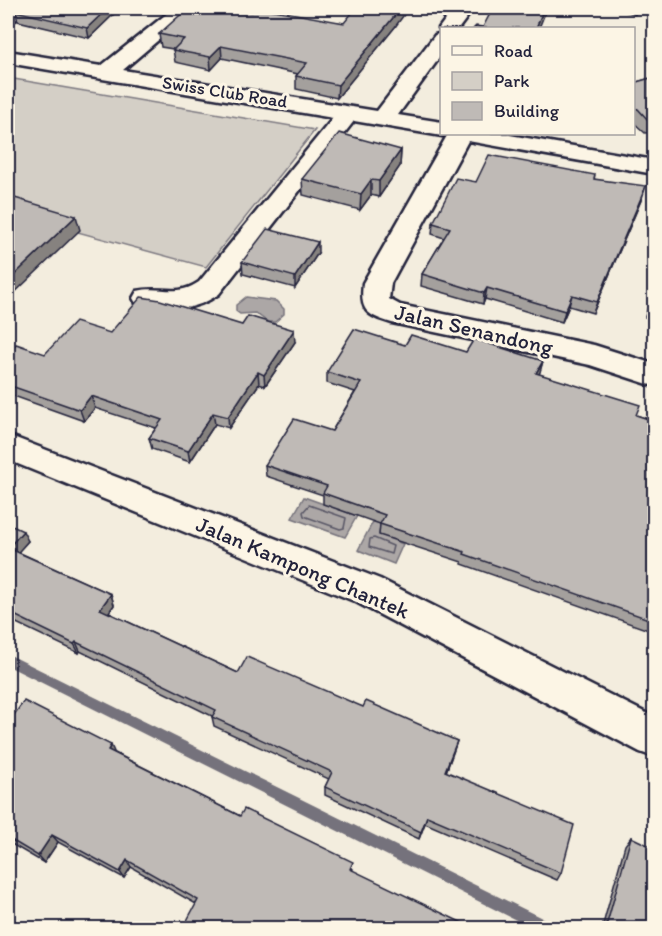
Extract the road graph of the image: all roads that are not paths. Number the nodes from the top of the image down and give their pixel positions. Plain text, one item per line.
1 (19, 8) edge
2 (186, 8) edge
3 (464, 8) edge
4 (8, 16) edge
5 (450, 27) edge
6 (440, 40) edge
7 (8, 57) edge
8 (107, 72) junction
9 (349, 112) junction
10 (384, 118) junction
11 (440, 129) edge
12 (459, 135) edge
13 (473, 135) edge
14 (654, 167) edge
15 (147, 298) edge
16 (654, 375) edge
17 (8, 447) edge
18 (654, 738) edge

1 - 4 street
2 - 8 street
3 - 5 street
6 - 10 street
7 - 8 street, Swiss Club Road
8 - 9 street, Swiss Club Road
9 - 10 street, Swiss Club Road
9 - 15 street
10 - 11 street, Swiss Club Road
12 - 16 street, Jalan Senandong
13 - 14 street
17 - 18 street, Jalan Kampong Chantek

